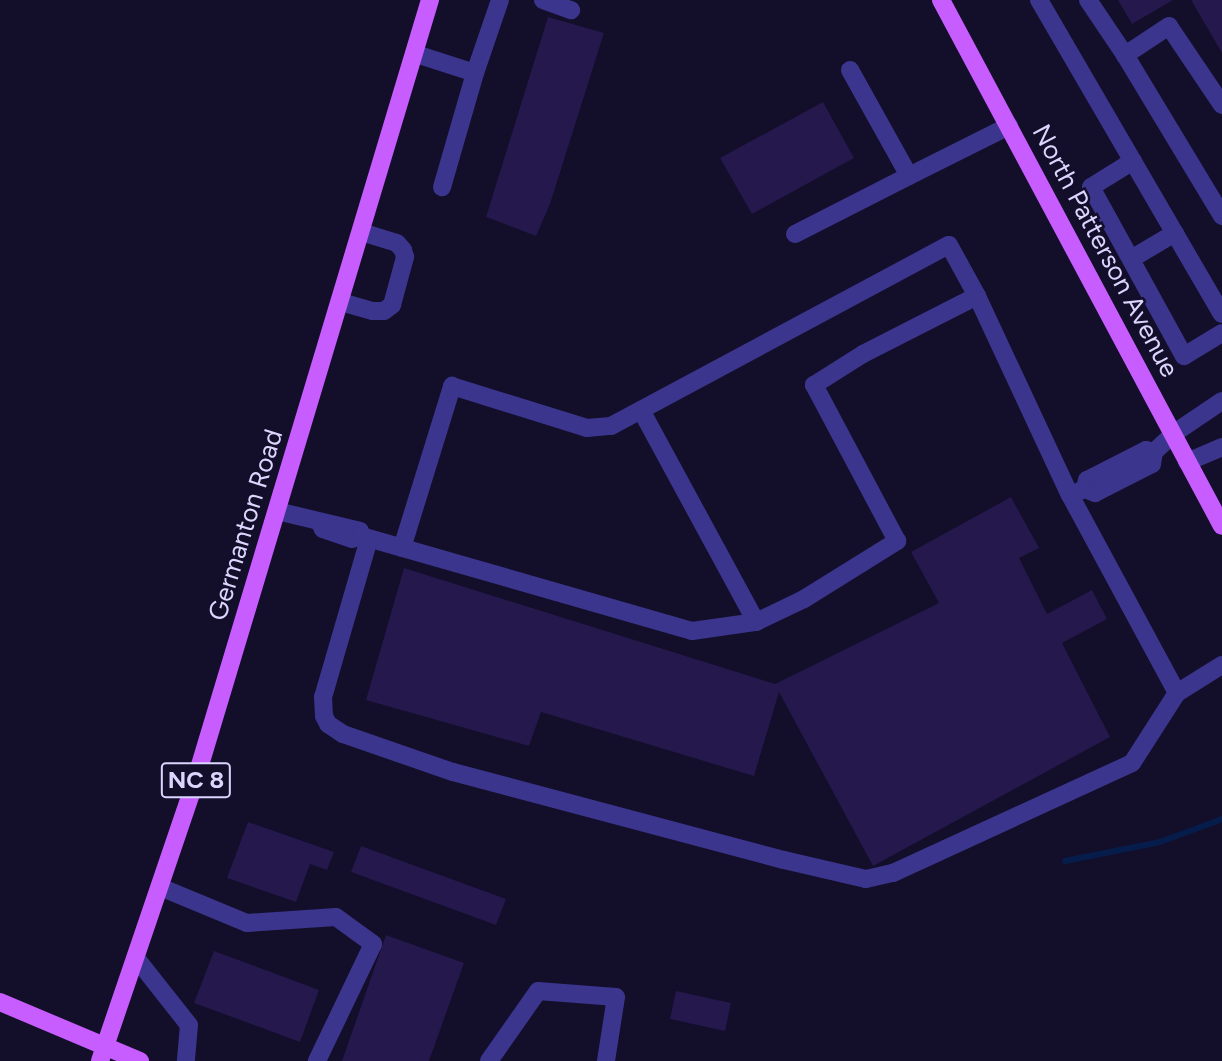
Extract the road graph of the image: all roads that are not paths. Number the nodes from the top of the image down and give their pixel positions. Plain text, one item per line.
1 (430, 0) edge
2 (500, 0) edge
3 (543, 0) edge
4 (941, 0) edge
5 (1039, 0) edge
6 (1088, 0) edge
7 (572, 10) dead end
8 (416, 54) junction
9 (1125, 55) junction
10 (850, 70) dead end
11 (475, 73) junction
12 (1222, 105) edge
13 (1009, 126) junction
14 (1133, 161) junction
15 (909, 176) junction
16 (442, 187) dead end
17 (1222, 216) edge
18 (362, 232) junction
19 (1175, 233) junction
20 (795, 234) dead end
21 (1131, 259) junction
22 (977, 296) junction
23 (341, 302) junction
24 (1222, 314) edge
25 (1222, 333) edge
26 (1222, 401) edge
27 (641, 410) junction
28 (1173, 433) junction
29 (1222, 447) edge
30 (1187, 462) junction
31 (1078, 492) junction
32 (278, 511) junction
33 (1222, 526) edge
34 (365, 538) junction
35 (402, 548) junction
36 (755, 622) junction
37 (1222, 666) edge
38 (1177, 693) junction
39 (160, 887) junction
40 (136, 958) junction
41 (0, 1002) edge
42 (103, 1054) edge
43 (140, 1061) edge
44 (186, 1061) edge
45 (317, 1061) edge
46 (489, 1061) edge
47 (606, 1061) edge

1 - 8 main road, Germanton Road / NC 8
2 - 11 street
3 - 7 street
4 - 13 main road, North Patterson Avenue
5 - 14 street
6 - 9 street
8 - 11 street
8 - 18 main road, Germanton Road / NC 8
9 - 12 street
9 - 17 street
10 - 15 street
11 - 16 street
13 - 15 street
13 - 28 main road, North Patterson Avenue
14 - 19 street
14 - 21 street
15 - 20 street
18 - 23 main road, Germanton Road / NC 8
18 - 23 street
19 - 21 street
19 - 24 street
21 - 25 street
22 - 27 street
22 - 31 street
22 - 36 street
23 - 32 main road, Germanton Road / NC 8
26 - 28 street
27 - 35 street
27 - 36 street
28 - 30 main road, North Patterson Avenue
28 - 31 street
29 - 30 street
30 - 33 main road, North Patterson Avenue
31 - 38 street
32 - 34 street
32 - 39 main road, Germanton Road / NC 8
34 - 35 street
34 - 38 street
35 - 36 street
37 - 38 street
39 - 40 main road, Germanton Road / NC 8
39 - 45 street
40 - 42 main road, Germanton Road / NC 8
40 - 44 street
41 - 42 main road
42 - 43 main road
46 - 47 street

